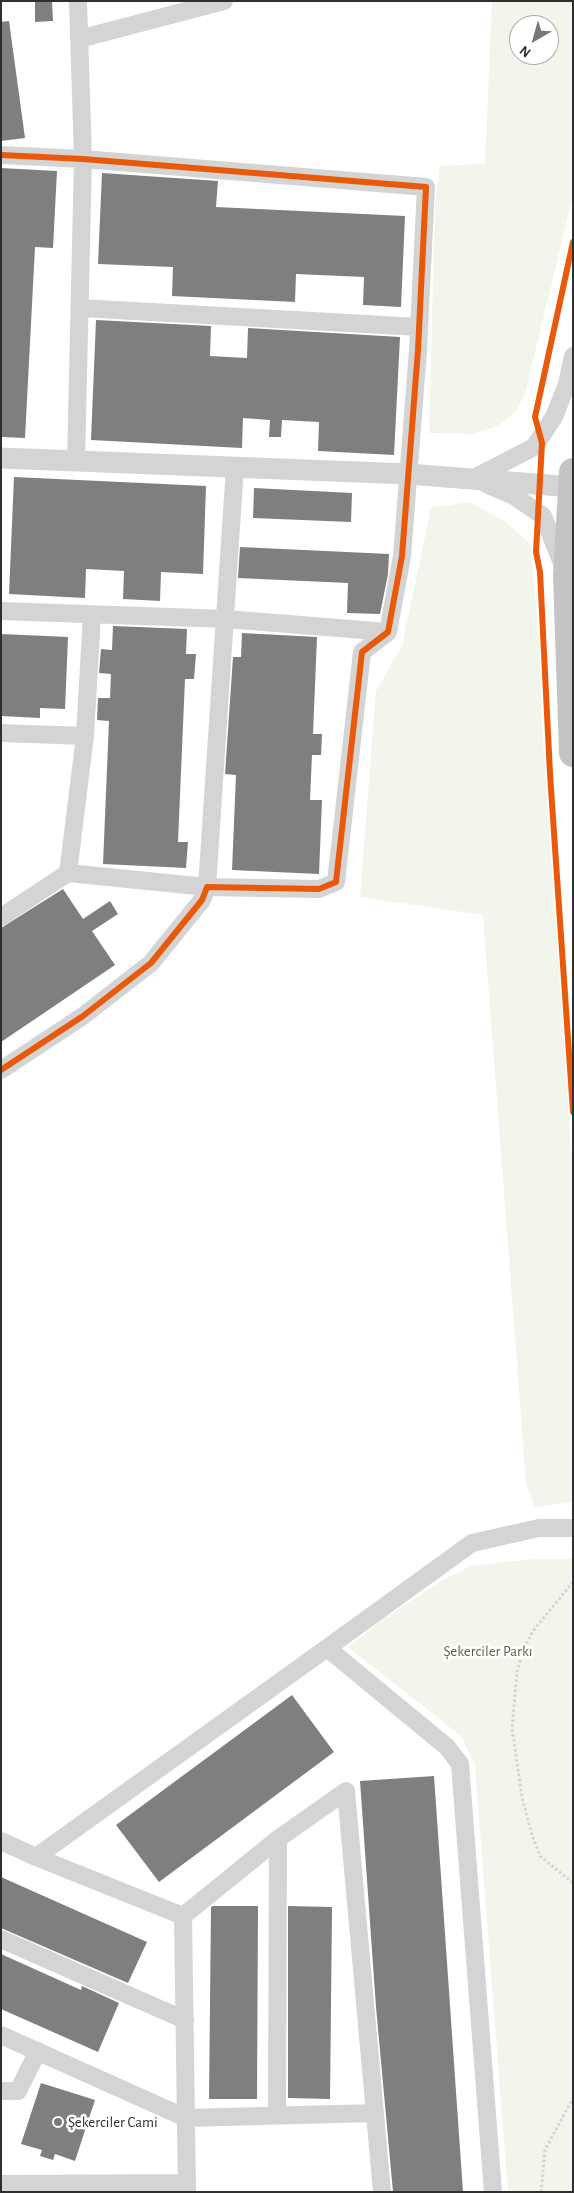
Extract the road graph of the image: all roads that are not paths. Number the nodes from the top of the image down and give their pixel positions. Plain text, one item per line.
1 (78, 1) edge
2 (224, 1) edge
3 (79, 39) junction
4 (1, 155) edge
5 (83, 159) junction
6 (80, 308) junction
7 (419, 327) junction
8 (573, 356) edge
9 (1, 458) edge
10 (76, 461) junction
11 (235, 467) junction
12 (408, 474) junction
13 (474, 478) junction
14 (572, 482) edge
15 (567, 576) junction
16 (1, 611) edge
17 (92, 614) junction
18 (226, 619) junction
19 (388, 632) junction
20 (1, 733) edge
21 (85, 736) junction
22 (573, 753) edge
23 (68, 873) junction
24 (207, 887) junction
25 (1, 917) edge
26 (1, 1070) edge
27 (573, 1528) edge
28 (327, 1648) junction
29 (278, 1839) junction
30 (1, 1841) edge
31 (36, 1857) junction
32 (182, 1916) junction
33 (1, 1939) edge
34 (185, 2020) junction
35 (1, 2035) edge
36 (38, 2051) junction
37 (1, 2091) edge
38 (375, 2113) junction
39 (277, 2115) junction
40 (186, 2118) junction
41 (1, 2184) edge
42 (187, 2188) edge
43 (382, 2192) edge
44 (493, 2192) edge

1 - 3 street
2 - 3 street
3 - 5 street
4 - 5 street
5 - 6 street
5 - 7 street
6 - 7 street
6 - 10 street
7 - 12 street
8 - 13 street
9 - 10 street
10 - 11 street
11 - 12 street
11 - 18 street
12 - 13 street
12 - 19 street
13 - 14 street
13 - 15 street
14 - 15 highway
15 - 22 highway
16 - 17 street
17 - 18 street
17 - 21 street
18 - 19 street
18 - 24 street
19 - 24 street
20 - 21 street
21 - 23 street
23 - 24 street
23 - 25 street
24 - 26 street
27 - 28 street
28 - 31 street
28 - 44 street
29 - 32 street
29 - 38 street
29 - 39 street
30 - 31 street
31 - 32 street
32 - 34 street
33 - 34 street
34 - 40 street
35 - 36 street
36 - 37 street
36 - 40 street
38 - 39 street
38 - 43 street
39 - 40 street
40 - 42 street
41 - 42 street

